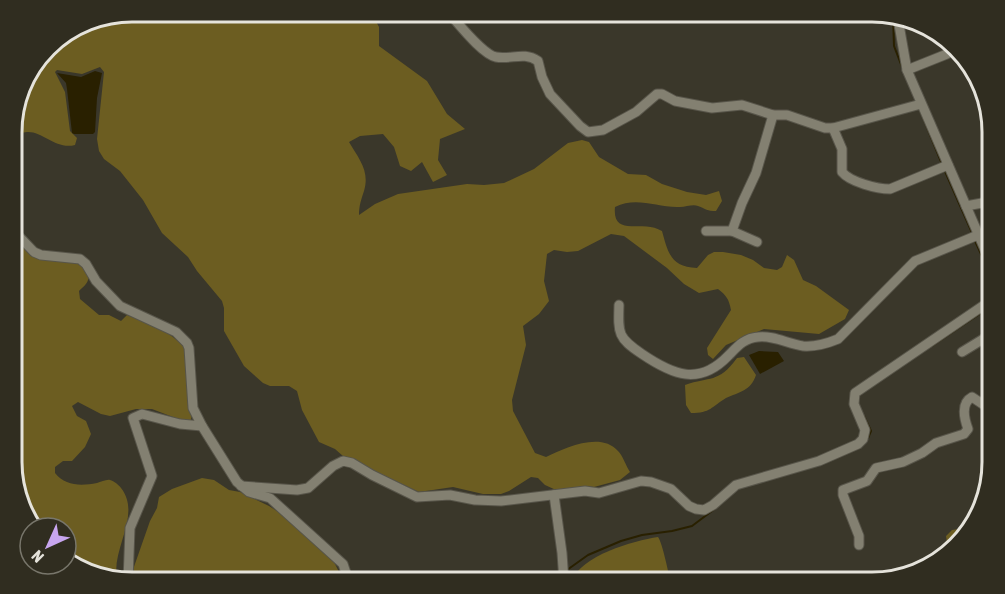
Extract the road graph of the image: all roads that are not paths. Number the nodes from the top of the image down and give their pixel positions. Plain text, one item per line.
1 (458, 22) edge
2 (899, 26) edge
3 (948, 54) dead end
4 (907, 70) junction
5 (921, 104) junction
6 (772, 115) junction
7 (833, 128) junction
8 (948, 165) junction
9 (982, 202) edge
10 (966, 206) junction
11 (706, 231) dead end
12 (732, 231) junction
13 (978, 235) junction
14 (22, 239) edge
15 (757, 242) dead end
16 (982, 244) edge
17 (619, 306) dead end
18 (982, 306) edge
19 (982, 340) edge
20 (962, 352) dead end
21 (982, 404) edge
22 (202, 426) junction
23 (241, 486) junction
24 (554, 495) junction
25 (858, 545) dead end
26 (563, 571) edge
27 (128, 572) edge
28 (346, 572) edge

1 - 6 street
2 - 4 street
3 - 4 street
4 - 5 street
5 - 7 street
5 - 8 street
6 - 7 street
6 - 12 street
7 - 8 street
8 - 10 street
9 - 10 street
10 - 13 street
11 - 12 street
12 - 15 street
13 - 16 street
13 - 17 street
14 - 22 street
18 - 24 street
19 - 20 street
21 - 25 street
22 - 23 street
22 - 27 street
23 - 24 street
23 - 28 street
24 - 26 street

